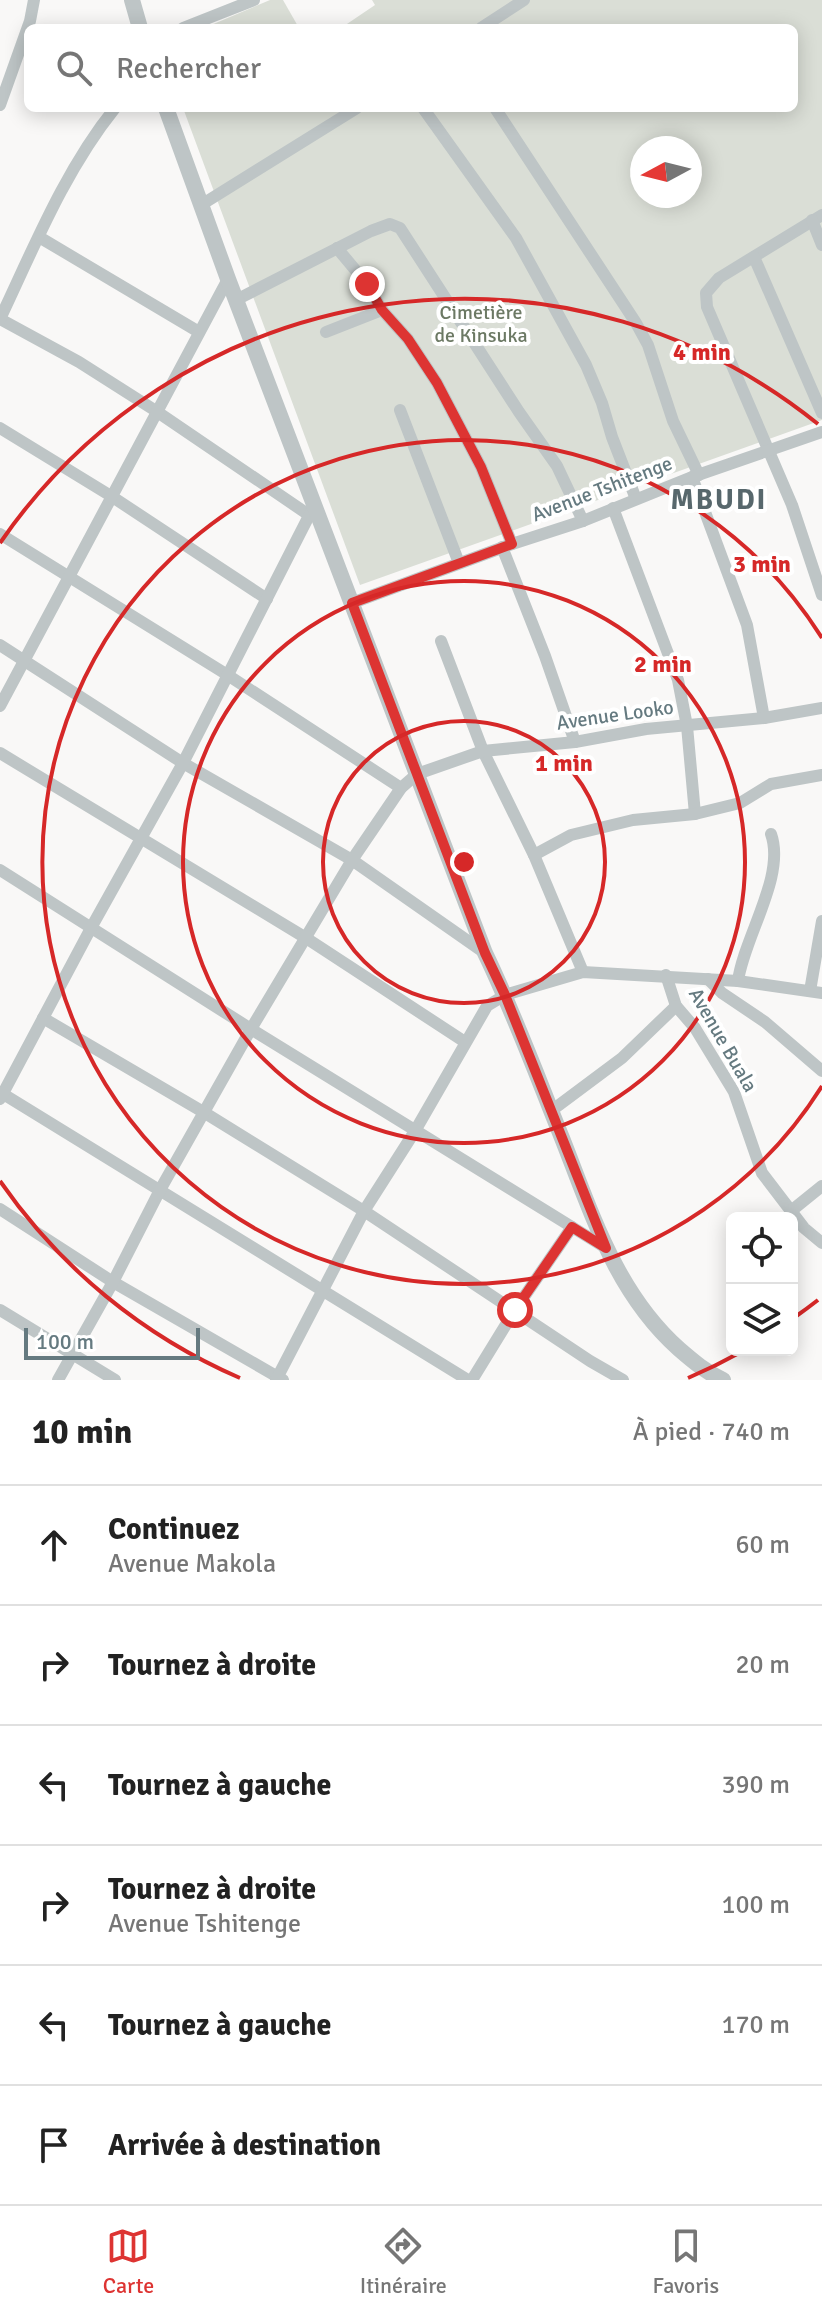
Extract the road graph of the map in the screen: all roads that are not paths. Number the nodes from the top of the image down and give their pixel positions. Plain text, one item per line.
1 (34, 0) edge
2 (132, 0) edge
3 (254, 0) edge
4 (524, 0) edge
5 (29, 24) edge
6 (139, 24) edge
7 (193, 24) edge
8 (487, 24) edge
9 (24, 34) edge
10 (6, 73) edge
11 (0, 105) edge
12 (112, 112) edge
13 (167, 112) edge
14 (351, 112) edge
15 (426, 112) edge
16 (498, 112) edge
17 (201, 205) junction
18 (817, 218) edge
19 (39, 237) junction
20 (822, 245) edge
21 (337, 248) junction
22 (754, 257) junction
23 (228, 279) junction
24 (236, 300) junction
25 (382, 310) junction
26 (0, 319) edge
27 (199, 332) junction
28 (326, 332) dead end
29 (400, 410) dead end
30 (156, 411) junction
31 (822, 413) edge
32 (0, 428) edge
33 (822, 432) edge
34 (769, 451) junction
35 (696, 476) junction
36 (111, 496) junction
37 (636, 499) junction
38 (613, 508) junction
39 (312, 510) junction
40 (583, 521) junction
41 (0, 534) edge
42 (507, 545) junction
43 (459, 563) junction
44 (69, 577) junction
45 (822, 595) edge
46 (267, 599) junction
47 (352, 603) junction
48 (441, 641) dead end
49 (0, 645) edge
50 (25, 660) junction
51 (226, 674) junction
52 (0, 706) edge
53 (822, 708) edge
54 (764, 718) junction
55 (687, 726) junction
56 (575, 742) junction
57 (483, 751) junction
58 (0, 753) edge
59 (183, 763) junction
60 (417, 774) junction
61 (822, 775) edge
62 (401, 788) junction
63 (695, 814) junction
64 (771, 834) dead end
65 (142, 838) junction
66 (534, 855) junction
67 (352, 860) junction
68 (0, 870) edge
69 (822, 921) edge
70 (91, 928) junction
71 (306, 938) junction
72 (485, 953) junction
73 (583, 972) junction
74 (666, 975) junction
75 (708, 979) junction
76 (738, 981) junction
77 (816, 992) edge
78 (505, 995) junction
79 (676, 1006) junction
80 (43, 1018) junction
81 (251, 1029) junction
82 (465, 1042) junction
83 (822, 1071) edge
84 (1, 1095) edge
85 (551, 1111) junction
86 (205, 1113) junction
87 (415, 1131) junction
88 (822, 1186) edge
89 (160, 1190) junction
90 (0, 1209) edge
91 (364, 1211) junction
92 (791, 1211) junction
93 (572, 1227) junction
94 (822, 1243) edge
95 (606, 1248) junction
96 (113, 1282) junction
97 (323, 1290) junction
98 (0, 1310) edge
99 (515, 1310) junction
100 (71, 1354) junction
101 (702, 1376) edge
102 (279, 1379) edge
103 (58, 1380) edge
104 (115, 1380) edge
105 (470, 1380) edge
106 (623, 1380) edge
107 (723, 1380) edge

1 - 5 street
2 - 6 street
3 - 7 street
4 - 8 street
9 - 10 street
10 - 11 street
12 - 19 street
13 - 17 street
14 - 17 street
15 - 37 street
16 - 35 street
17 - 23 street
18 - 20 street
18 - 22 street
19 - 26 street
19 - 27 street
21 - 24 street
21 - 25 street
21 - 40 street
22 - 31 street
22 - 34 street
23 - 24 street
23 - 27 street
24 - 39 street
25 - 28 street
25 - 42 street
26 - 30 street
27 - 30 street
29 - 43 street
30 - 36 street
30 - 39 street
32 - 36 street
33 - 34 street, Avenue Tshitenge
34 - 35 street, Avenue Tshitenge
34 - 45 street
35 - 37 street, Avenue Tshitenge
35 - 54 street
36 - 44 street
36 - 46 street
37 - 38 street, Avenue Tshitenge
38 - 40 street, Avenue Tshitenge
38 - 55 street
39 - 46 street
39 - 47 street
40 - 42 street, Avenue Tshitenge
41 - 44 street
42 - 43 street, Avenue Tshitenge
42 - 56 street
43 - 47 street, Avenue Tshitenge
44 - 50 street
44 - 51 street
46 - 51 street
47 - 60 street
48 - 57 street
49 - 50 street
50 - 52 street
50 - 59 street
51 - 59 street
51 - 62 street
53 - 54 street, Avenue Looko
54 - 55 street, Avenue Looko
55 - 56 street, Avenue Looko
55 - 63 street
56 - 57 street, Avenue Looko
57 - 60 street, Avenue Looko
57 - 66 street
58 - 65 street
59 - 65 street
59 - 67 street
60 - 62 street
60 - 72 street
61 - 63 street
62 - 67 street
63 - 66 street
64 - 76 street
65 - 70 street
65 - 71 street
66 - 73 street
67 - 71 street
67 - 72 street
68 - 70 street
69 - 77 street
70 - 80 street
70 - 81 street
71 - 81 street
71 - 82 street
72 - 78 street
73 - 74 street
73 - 78 street
74 - 75 street
74 - 79 street, Avenue Buala
75 - 76 street
75 - 83 street
76 - 77 street
78 - 82 street
78 - 85 street
79 - 85 street
79 - 92 street, Avenue Buala
80 - 84 street
80 - 86 street
81 - 86 street
81 - 87 street
82 - 87 street
84 - 89 street
85 - 95 street
86 - 89 street
86 - 91 street
87 - 91 street
87 - 93 street
88 - 92 street
89 - 96 street
89 - 97 street
90 - 96 street
91 - 97 street
91 - 99 street
92 - 94 street, Avenue Buala
93 - 95 street
93 - 99 street
95 - 101 street
96 - 100 street
96 - 102 street
97 - 102 street
97 - 105 street
98 - 100 street
99 - 105 street
99 - 106 street
100 - 103 street
100 - 104 street
101 - 107 street

